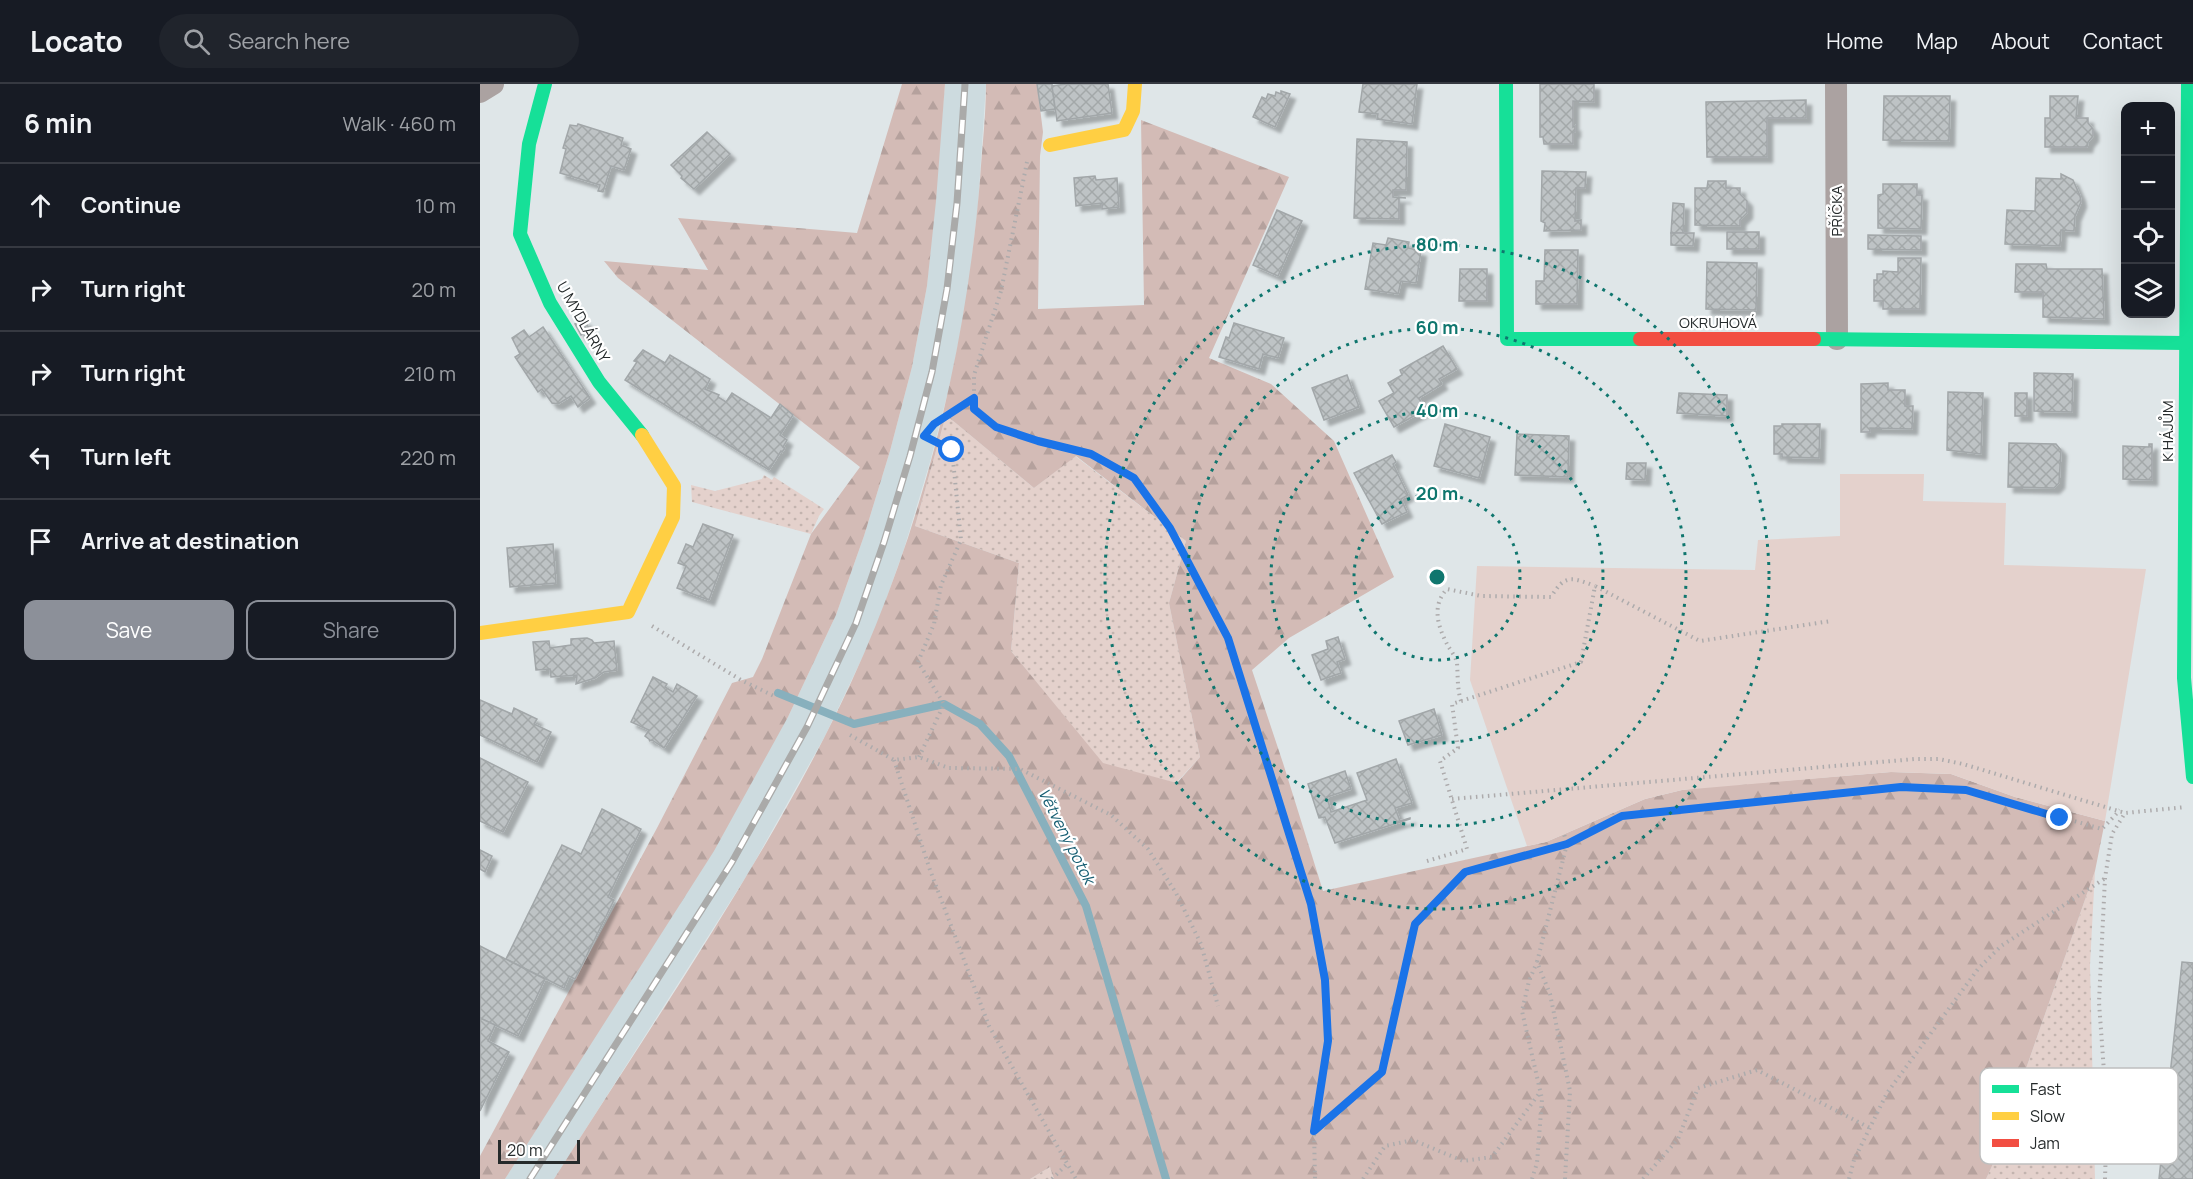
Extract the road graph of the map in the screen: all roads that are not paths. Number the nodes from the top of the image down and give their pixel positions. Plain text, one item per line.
1 (493, 84) edge
2 (545, 84) edge
3 (1135, 84) edge
4 (1506, 84) edge
5 (1836, 84) edge
6 (2187, 84) edge
7 (480, 92) edge
8 (1050, 144) road end
9 (1837, 339) junction
10 (2185, 343) junction
11 (480, 633) edge
12 (2193, 777) edge

1 - 7 street
2 - 11 street, U MYDLÁRNY
3 - 8 street
4 - 9 street, OKRUHOVÁ
5 - 9 street, PŘÍČKA
6 - 10 street, K HÁJŮM
9 - 10 street, OKRUHOVÁ
10 - 12 street, K HÁJŮM

